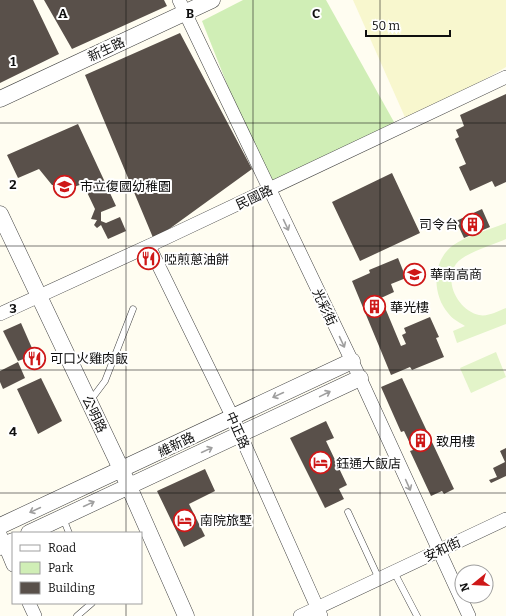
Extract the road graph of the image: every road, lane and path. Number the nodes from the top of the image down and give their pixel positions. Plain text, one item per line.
1 (212, 0) edge
2 (182, 6) edge
3 (506, 77) edge
4 (0, 99) edge
5 (269, 190) junction
6 (0, 214) edge
7 (149, 246) junction
8 (39, 295) junction
9 (133, 309) dead end
10 (0, 314) edge
11 (352, 361) junction
12 (360, 378) junction
13 (89, 402) junction
14 (232, 416) junction
15 (240, 434) junction
16 (122, 471) junction
17 (129, 486) junction
18 (348, 512) dead end
19 (62, 516) junction
20 (506, 519) edge
21 (0, 526) edge
22 (31, 532) edge
23 (69, 532) edge
24 (4, 542) edge
25 (438, 551) junction
26 (12, 562) edge
27 (394, 572) junction
28 (378, 579) junction
29 (29, 604) edge
30 (91, 604) edge
31 (319, 612) edge
32 (35, 616) edge
33 (77, 616) edge
34 (186, 616) edge
35 (300, 616) edge
36 (417, 616) edge
37 (469, 616) edge

1 - 2 street, 新生路
2 - 4 street, 新生路
2 - 5 street, 光彩街
3 - 5 street, 民國路
5 - 7 street, 民國路
5 -> 11 street, 光彩街
6 - 8 street, 公明路
7 - 8 street, 民國路
7 - 14 street, 中正路
8 - 10 street, 民國路
8 - 13 street, 公明路
9 - 13 lane
11 - 12 street, 光彩街
11 -> 14 street, 維新路
15 -> 12 street, 維新路
12 -> 25 street, 光彩街
13 - 16 street, 公明路
14 - 15 street, 中正路
14 - 16 street, 維新路
17 -> 15 street, 維新路
15 - 31 street, 中正路
16 - 17 street, 公明路
16 -> 21 street, 維新路
19 -> 17 street, 維新路
17 - 34 street, 公明路
18 - 28 lane
19 - 22 street, 維新路
19 - 23 lane
20 - 25 street, 安和街
24 - 26 street
25 - 27 street, 安和街
25 - 37 street, 光彩街
27 - 28 street, 安和街
27 - 36 lane
28 - 31 street, 安和街
29 - 32 street
30 - 33 lane
31 - 35 street, 安和街

